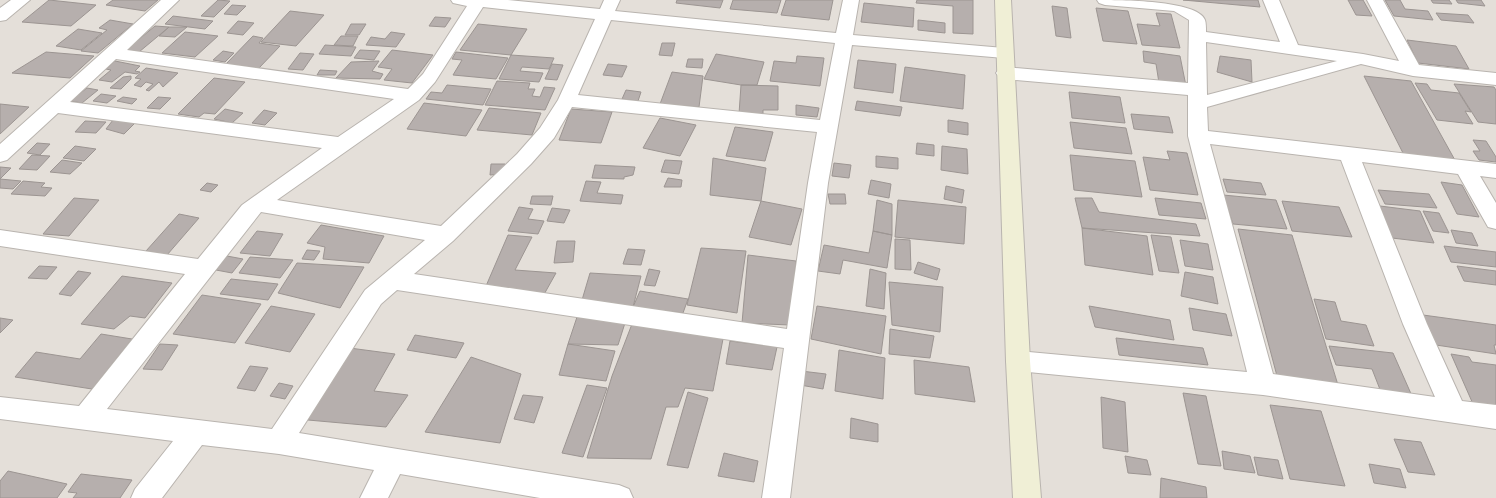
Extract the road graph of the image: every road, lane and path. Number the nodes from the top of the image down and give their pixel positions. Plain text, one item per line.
1 (22, 0) edge
2 (171, 0) edge
3 (851, 0) edge
4 (1003, 0) edge
5 (1105, 0) edge
6 (1271, 0) edge
7 (1375, 0) edge
8 (472, 1) edge
9 (1160, 2) edge
10 (609, 8) edge
11 (0, 16) edge
12 (1197, 36) junction
13 (844, 39) junction
14 (1291, 49) junction
15 (111, 53) junction
16 (1363, 59) junction
17 (1005, 63) junction
18 (1413, 70) junction
19 (1496, 79) edge
20 (412, 96) junction
21 (1198, 97) junction
22 (566, 100) junction
23 (54, 106) junction
24 (828, 126) junction
25 (1198, 136) junction
26 (341, 144) junction
27 (1349, 154) junction
28 (0, 155) edge
29 (1465, 168) junction
30 (1496, 171) edge
31 (257, 204) junction
32 (1496, 221) edge
33 (445, 235) junction
34 (0, 238) edge
35 (201, 268) junction
36 (392, 280) junction
37 (796, 340) junction
38 (1018, 361) junction
39 (1263, 384) junction
40 (0, 408) edge
41 (1454, 411) junction
42 (1496, 417) edge
43 (85, 418) junction
44 (196, 432) junction
45 (279, 442) junction
46 (393, 461) junction
47 (145, 498) edge
48 (374, 498) edge
49 (619, 498) edge
50 (776, 498) edge
51 (1027, 498) edge

1 - 11 street
2 - 15 street
3 - 13 street
4 - 17 main road
5 - 9 street
6 - 14 street
7 - 18 street
8 - 10 street
8 - 20 street
9 - 12 street
10 - 13 street
10 - 22 street
12 - 14 street
12 - 21 street
13 - 17 street
13 - 24 street
14 - 16 street
15 - 20 street
15 - 23 street
16 - 18 street
16 - 21 street
17 - 21 street
17 - 38 main road
18 - 19 street
20 - 26 street
21 - 25 street
22 - 24 street
22 - 33 street
23 - 26 street
23 - 28 street
24 - 37 street
25 - 27 street
25 - 39 street
26 - 31 street
27 - 29 street
27 - 41 street
29 - 30 street
29 - 32 street
31 - 33 street
31 - 35 street
33 - 36 street
34 - 35 street
35 - 43 street
36 - 37 street
36 - 45 street
37 - 50 street
38 - 39 street
38 - 51 main road
39 - 41 street
40 - 43 street
41 - 42 street
43 - 44 street
44 - 45 street
44 - 47 street
45 - 46 street
46 - 48 street
46 - 49 street

